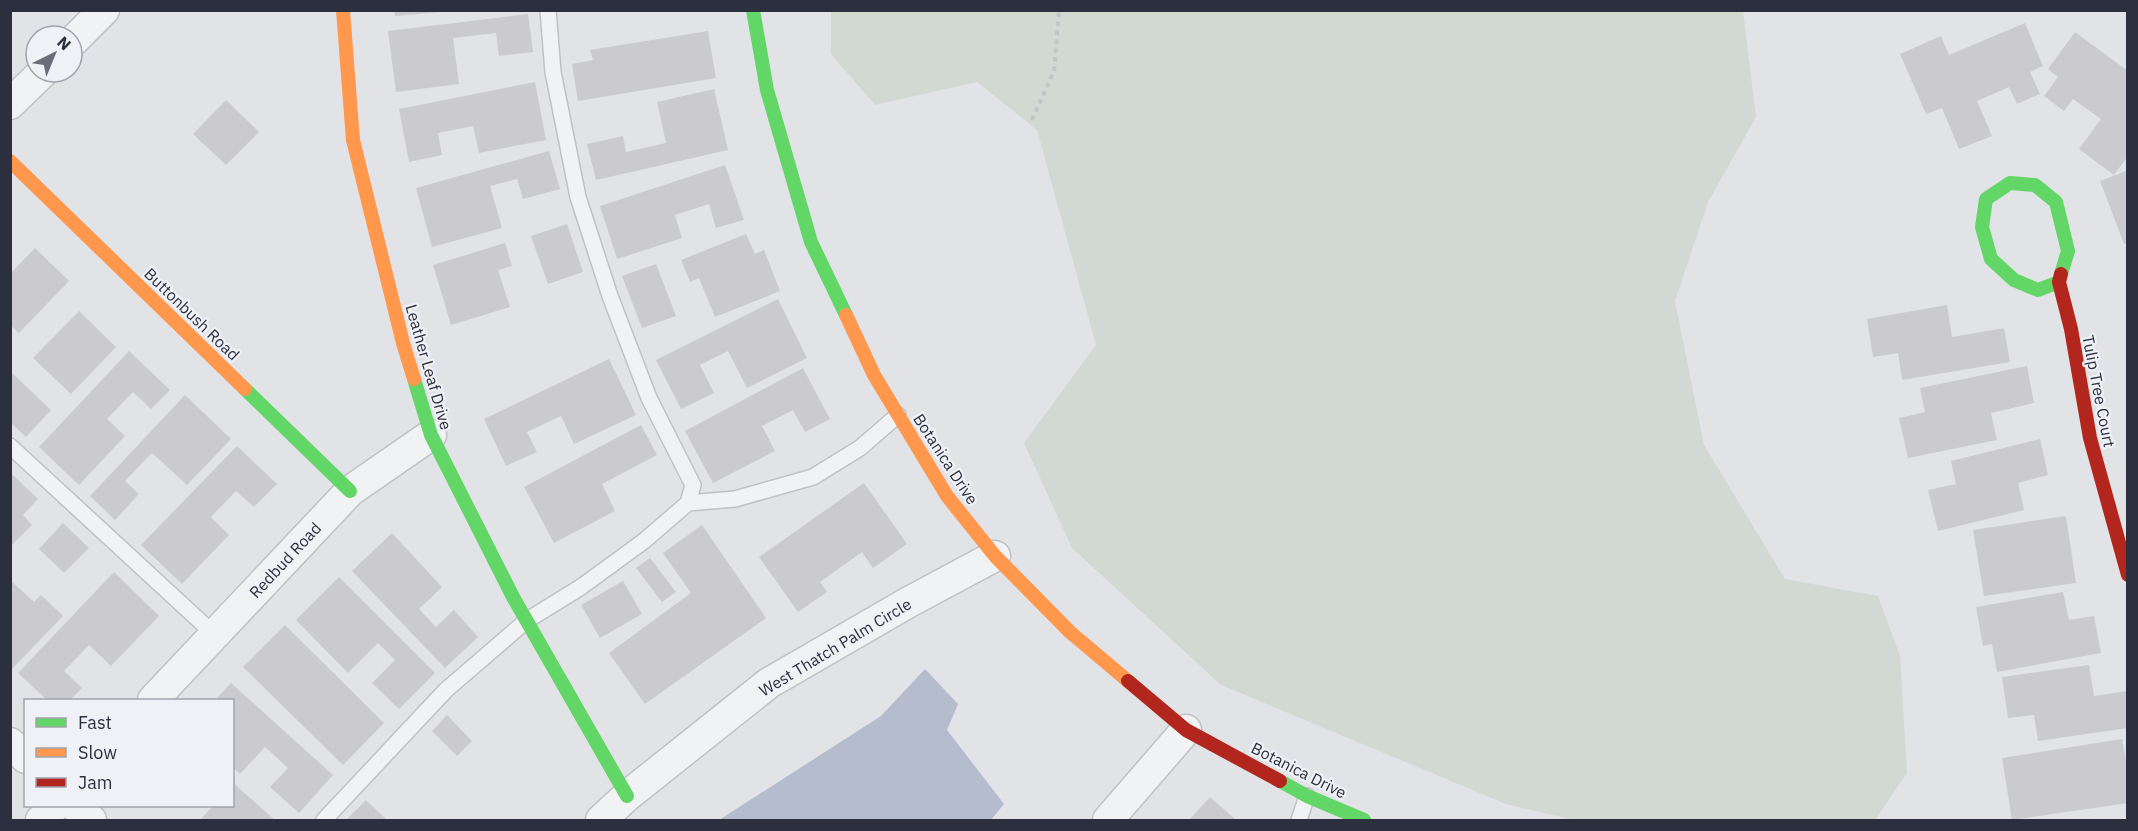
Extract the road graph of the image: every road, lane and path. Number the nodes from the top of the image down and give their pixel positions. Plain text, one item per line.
1 (104, 10) edge
2 (344, 10) edge
3 (548, 10) edge
4 (753, 10) edge
5 (1059, 10) edge
6 (84, 30) edge
7 (31, 84) edge
8 (10, 105) edge
9 (1032, 120) dead end
10 (10, 161) edge
11 (2059, 282) junction
12 (898, 415) junction
13 (431, 435) junction
14 (10, 446) edge
15 (350, 491) junction
16 (688, 503) junction
17 (995, 556) junction
18 (2127, 575) edge
19 (526, 621) junction
20 (215, 635) junction
21 (154, 699) edge
22 (1186, 730) junction
23 (10, 743) edge
24 (24, 756) edge
25 (627, 796) junction
26 (1307, 796) junction
27 (54, 807) edge
28 (76, 807) edge
29 (41, 820) edge
30 (91, 820) edge
31 (324, 820) edge
32 (601, 820) edge
33 (1108, 820) edge
34 (1299, 820) edge
35 (1364, 820) edge

1 - 6 street
2 - 13 street, Leather Leaf Drive
3 - 16 lane
4 - 12 street, Botanica Drive
5 - 9 path
7 - 8 street
10 - 15 street, Buttonbush Road
11 - 11 street
11 - 18 street, Tulip Tree Court
12 - 16 lane
12 - 17 street, Botanica Drive
13 - 15 street, Redbud Road
13 - 19 street, Leather Leaf Drive
14 - 20 lane
15 - 20 street, Redbud Road
16 - 19 lane
17 - 22 street, Botanica Drive
17 - 25 street, West Thatch Palm Circle
19 - 25 street, Leather Leaf Drive
19 - 31 lane
20 - 21 street, Redbud Road
22 - 26 street, Botanica Drive
22 - 33 street
23 - 24 street
25 - 32 street, West Thatch Palm Circle
26 - 34 lane
26 - 35 street, Botanica Drive
27 - 29 street
28 - 30 street

